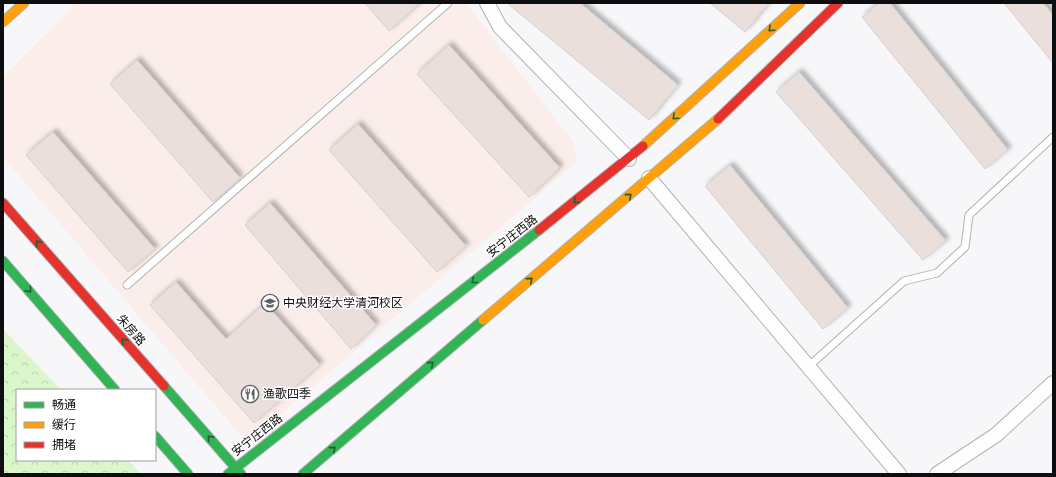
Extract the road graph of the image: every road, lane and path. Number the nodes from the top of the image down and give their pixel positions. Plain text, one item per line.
1 (24, 3) edge
2 (448, 3) edge
3 (486, 3) edge
4 (800, 3) edge
5 (838, 3) edge
6 (3, 22) edge
7 (1053, 137) edge
8 (629, 159) junction
9 (649, 178) junction
10 (3, 203) edge
11 (3, 261) edge
12 (127, 285) dead end
13 (809, 366) junction
14 (1053, 383) edge
15 (114, 389) edge
16 (156, 437) edge
17 (238, 471) edge
18 (188, 474) edge
19 (228, 474) edge
20 (303, 474) edge
21 (899, 474) edge
22 (937, 474) edge

1 - 6 main road
2 - 12 lane
3 - 8 street
4 -> 8 main road, 安宁庄西路
5 - 9 main road
7 - 13 lane
8 -> 17 main road, 安宁庄西路
9 - 13 street
20 -> 9 main road
17 -> 10 main road, 朱房路
11 -> 15 main road
13 - 21 street
14 - 22 street
16 - 18 main road
17 - 19 main road, 安宁庄西路

